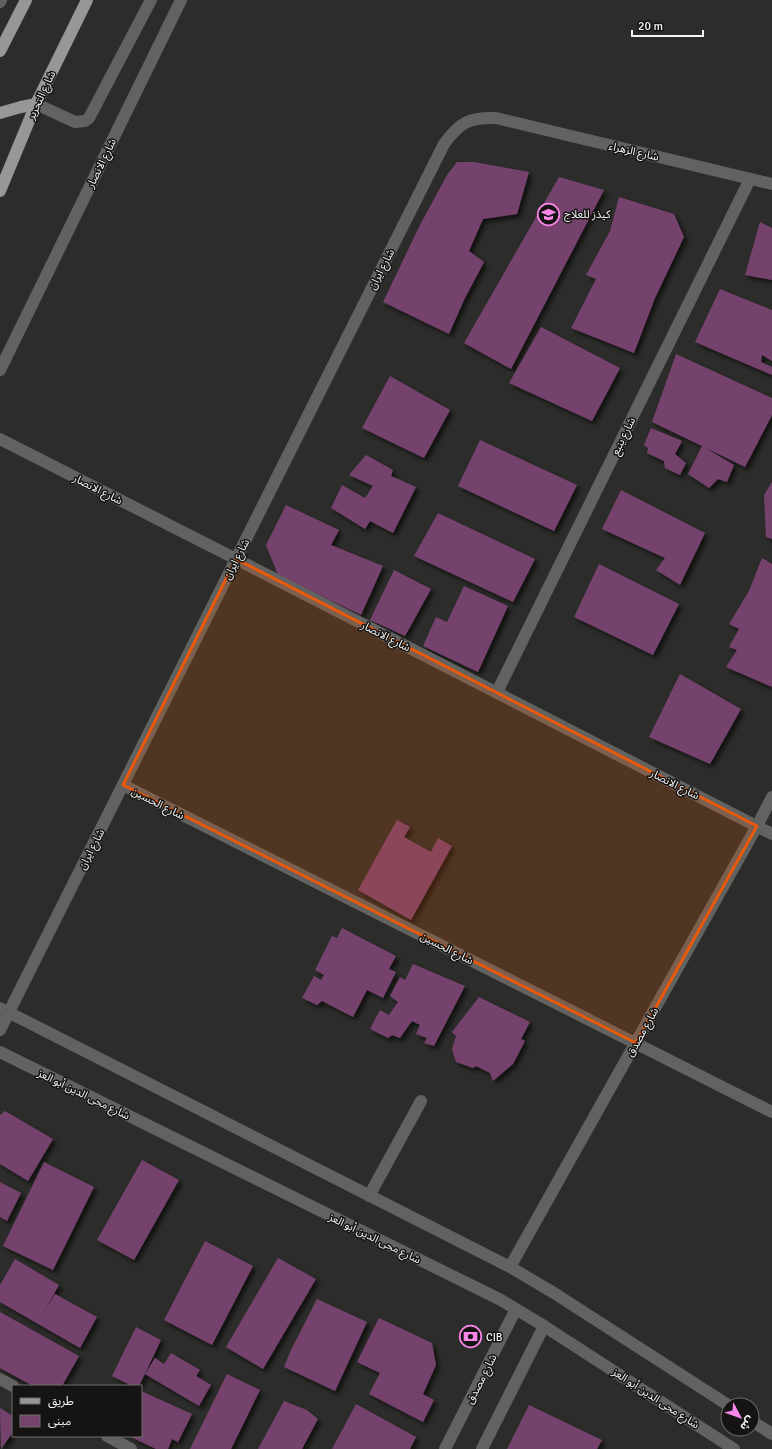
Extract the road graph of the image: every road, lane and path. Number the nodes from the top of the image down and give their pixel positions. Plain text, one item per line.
1 (26, 0) edge
2 (87, 0) edge
3 (150, 0) edge
4 (181, 0) edge
5 (2, 43) edge
6 (36, 104) junction
7 (0, 113) edge
8 (496, 118) joint
9 (750, 179) junction
10 (772, 184) edge
11 (0, 191) edge
12 (0, 370) edge
13 (0, 439) edge
14 (236, 559) junction
15 (497, 692) junction
16 (123, 785) junction
17 (772, 797) edge
18 (757, 826) junction
19 (772, 834) edge
20 (4, 1011) edge
21 (0, 1030) edge
22 (636, 1043) junction
23 (0, 1052) edge
24 (421, 1101) dead end
25 (772, 1112) edge
26 (369, 1196) junction
27 (510, 1268) junction
28 (516, 1309) junction
29 (544, 1326) junction
30 (0, 1379) edge
31 (12, 1385) edge
32 (720, 1400) edge
33 (760, 1426) edge
34 (772, 1434) edge
35 (108, 1441) edge
36 (131, 1449) edge
37 (445, 1449) edge
38 (482, 1449) edge
39 (734, 1449) edge

1 - 5 main road
2 - 6 main road, شارع التحرير
3 - 6 street
4 - 12 street, شارع الانصار
6 - 7 main road
6 - 11 main road, شارع التحرير
8 - 9 street, شارع الزهراء
8 - 14 street, شارع ايران
9 - 10 street, شارع الزهراء
9 - 15 street, شارع ينبع
13 - 14 street, شارع الانصار
14 - 15 street, شارع الانصار
14 - 16 street, شارع ايران
15 - 18 street, شارع الانصار
16 - 20 street, شارع ايران
16 - 22 street, شارع الحسين
17 - 18 street, شارع مصدق
18 - 19 street, شارع الانصار
18 - 22 street, شارع مصدق
20 - 21 street, شارع ايران
20 - 26 street
22 - 25 street, شارع الحسين
22 - 27 street, شارع مصدق
23 - 28 street, شارع محى الدين أبو العز
24 - 26 street
26 - 27 street
27 - 32 street
28 - 29 street, شارع محى الدين أبو العز
28 - 37 street, شارع مصدق
29 - 38 street
29 - 39 street, شارع محى الدين أبو العز
30 - 31 street
33 - 34 street
35 - 36 street

